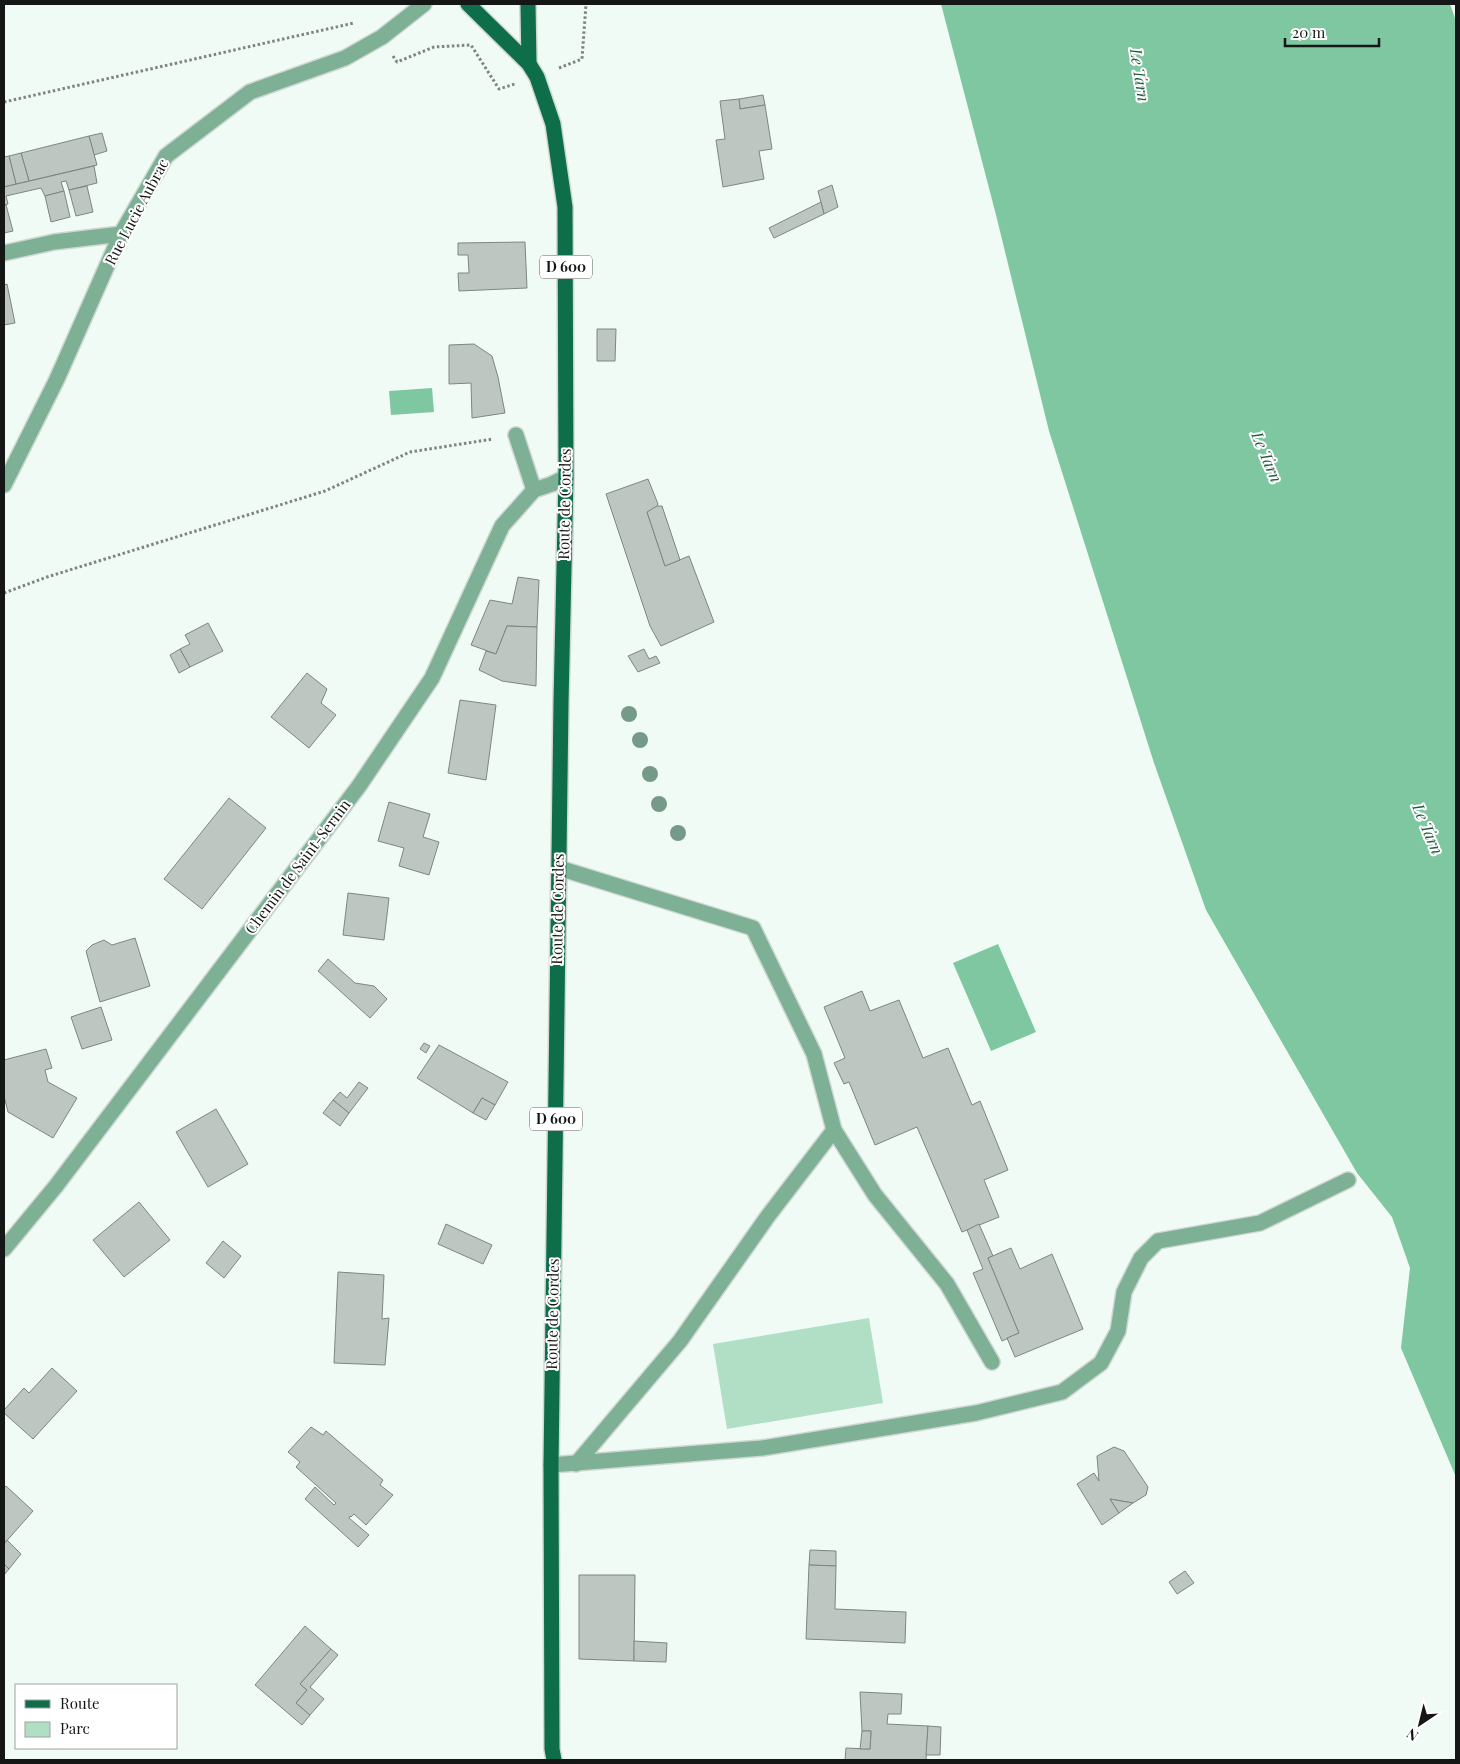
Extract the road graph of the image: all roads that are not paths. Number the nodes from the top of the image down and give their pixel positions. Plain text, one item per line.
1 (424, 4) edge
2 (468, 4) edge
3 (528, 4) edge
4 (529, 64) junction
5 (122, 234) junction
6 (4, 253) edge
7 (516, 435) road end
8 (566, 477) junction
9 (4, 486) edge
10 (534, 490) junction
11 (559, 868) junction
12 (834, 1130) junction
13 (1348, 1180) dead end
14 (4, 1249) edge
15 (992, 1362) dead end
16 (576, 1464) junction
17 (551, 1465) junction
18 (554, 1760) edge

1 - 5 street, Rue Lucie Aubrac
2 - 4 main road, Route de Cordes / D 600
3 - 4 main road, Route de Cordes / D 600
4 - 8 main road, Route de Cordes / D 600
5 - 6 street
5 - 9 street, Rue Lucie Aubrac
7 - 10 street
8 - 10 street, Chemin de Saint-Sernin
8 - 11 main road, Route de Cordes / D 600
10 - 14 street, Chemin de Saint-Sernin
11 - 12 street
11 - 17 main road, Route de Cordes / D 600
12 - 15 street
12 - 16 street
13 - 16 street
16 - 17 street
17 - 18 main road, Route de Cordes / D 600

